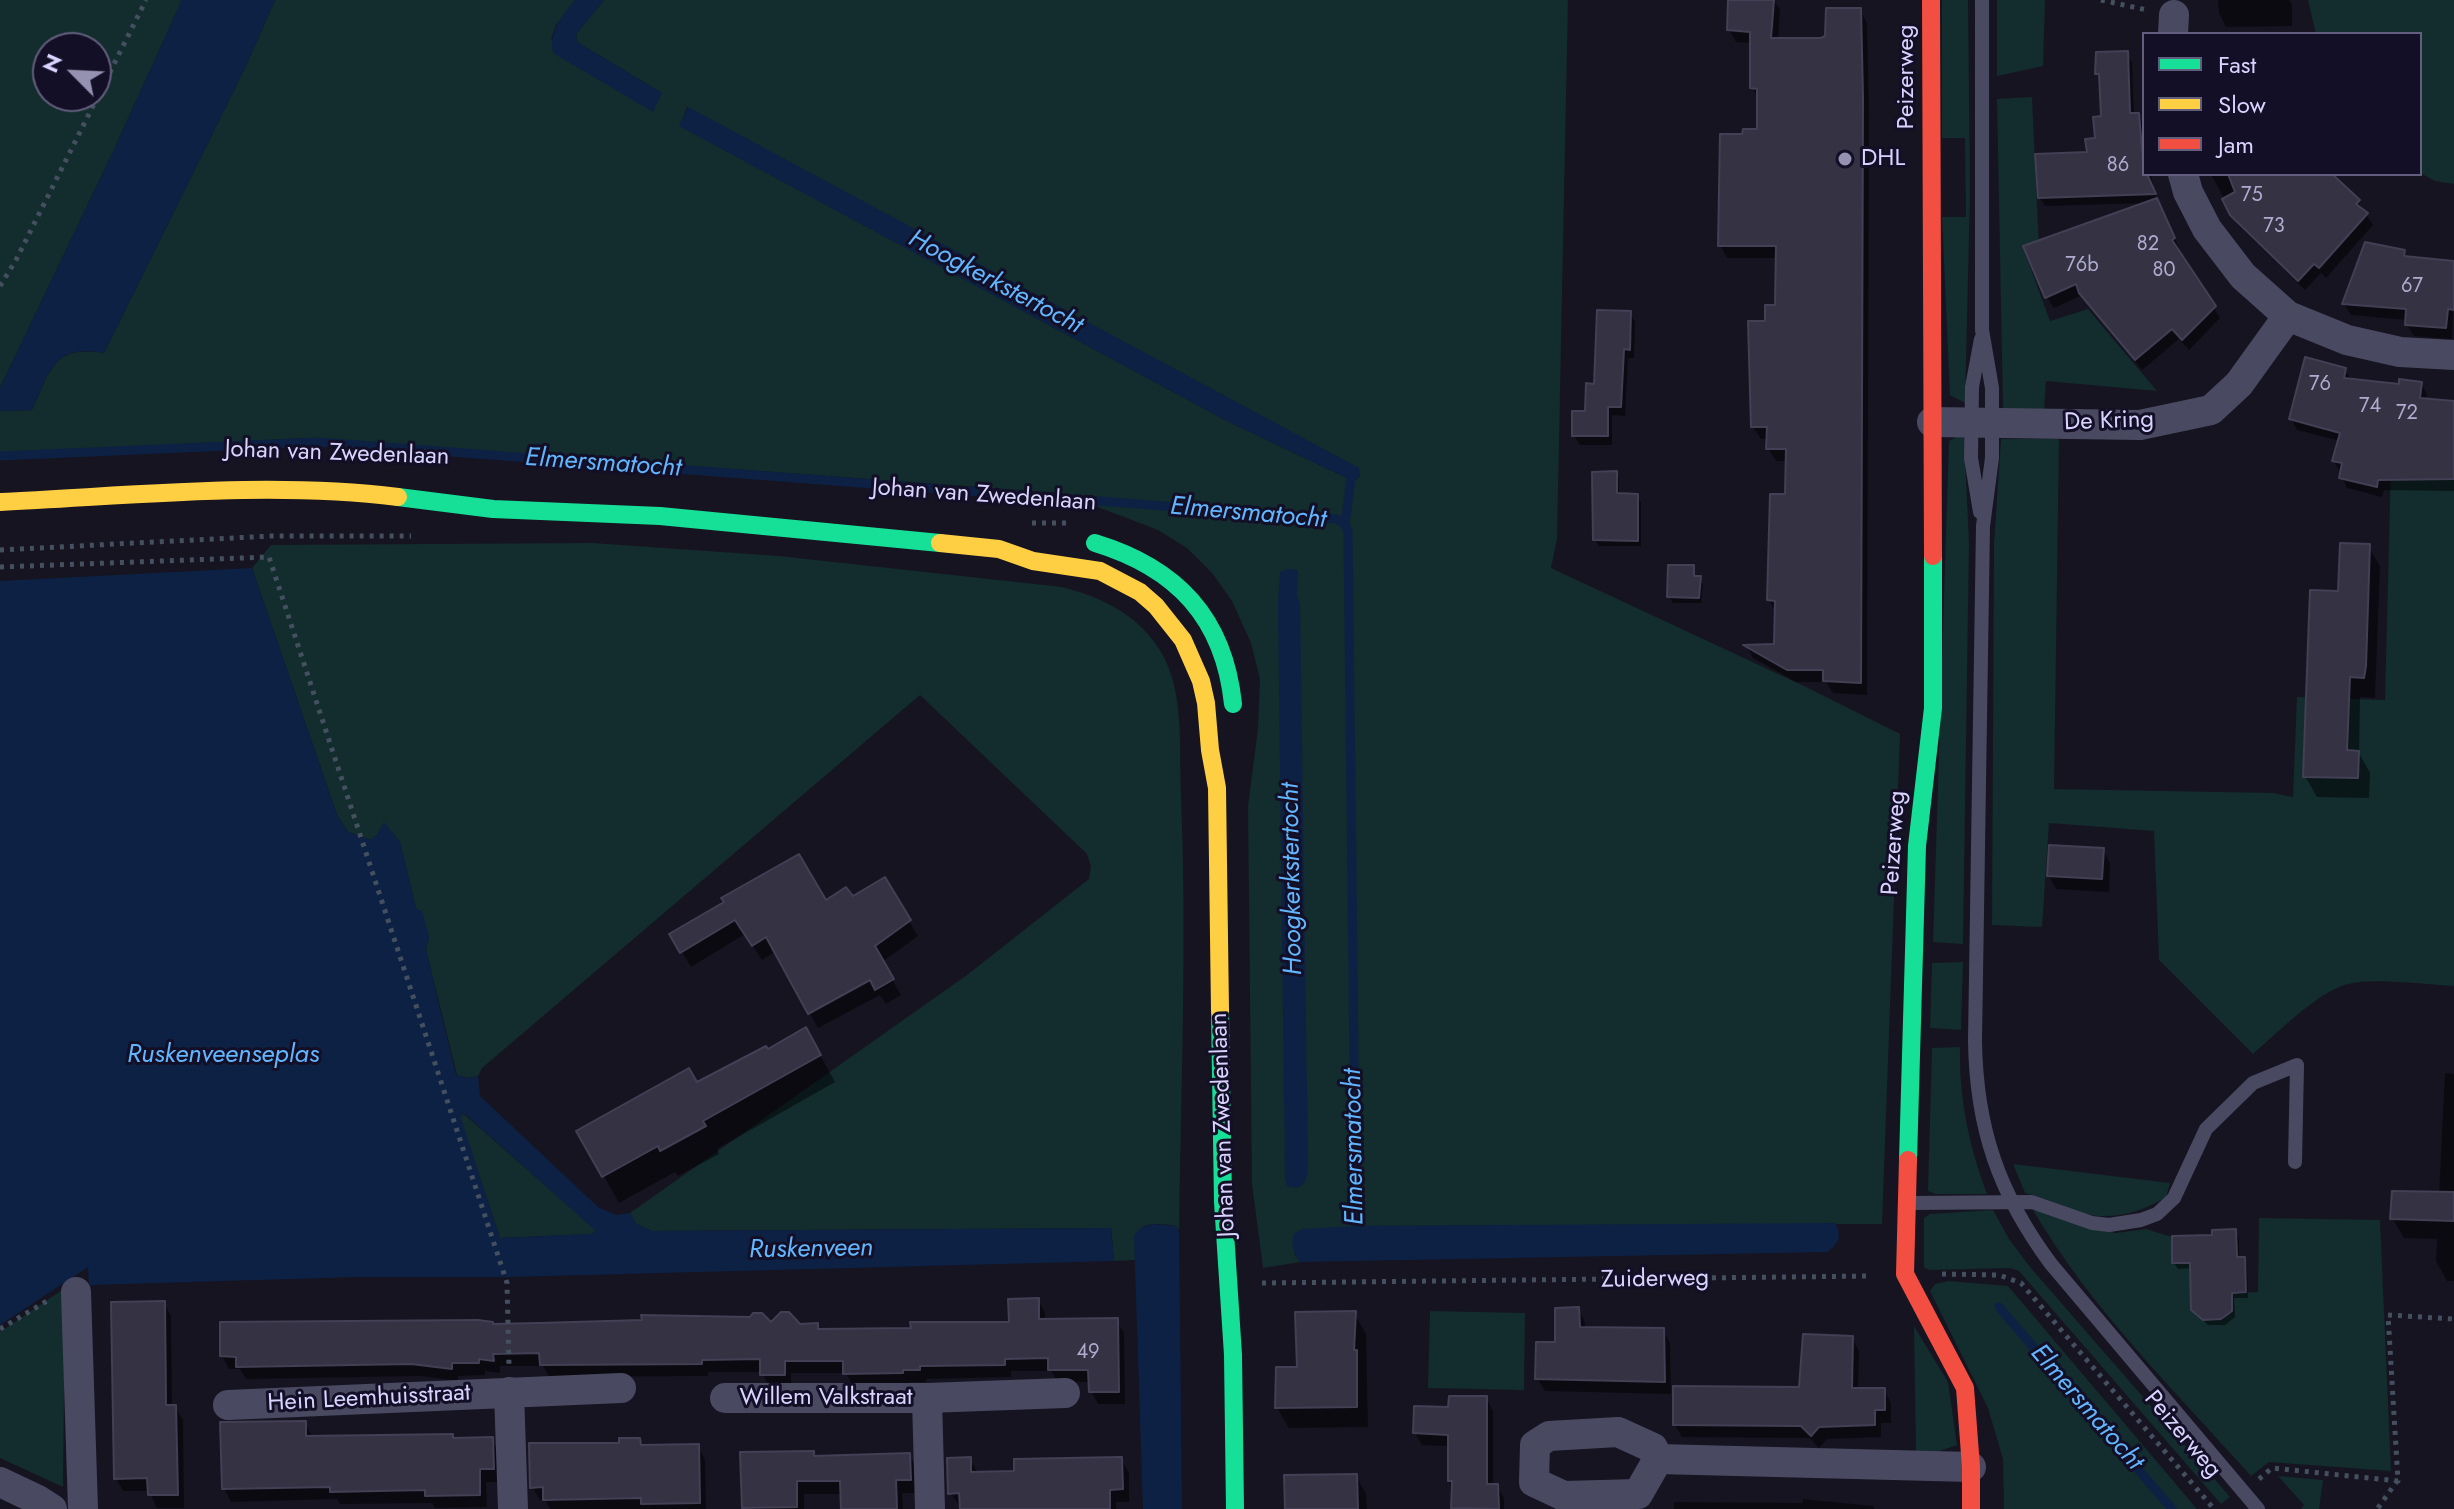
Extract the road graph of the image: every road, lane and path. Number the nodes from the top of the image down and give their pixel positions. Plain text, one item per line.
1 (146, 0) edge
2 (1931, 0) edge
3 (1982, 0) edge
4 (2184, 176) edge
5 (0, 286) edge
6 (2288, 316) junction
7 (1982, 330) junction
8 (2454, 355) edge
9 (1932, 422) junction
10 (1982, 423) junction
11 (0, 502) edge
12 (493, 509) junction
13 (399, 516) dead end
14 (1072, 531) joint
15 (1033, 532) joint
16 (411, 536) dead end
17 (999, 549) junction
18 (0, 550) edge
19 (0, 567) edge
20 (1217, 788) junction
21 (2295, 1162) dead end
22 (1906, 1203) junction
23 (2011, 1203) junction
24 (1905, 1274) junction
25 (1228, 1283) junction
26 (76, 1292) joint
27 (2454, 1319) edge
28 (0, 1329) edge
29 (621, 1388) dead end
30 (509, 1392) junction
31 (1065, 1393) dead end
32 (725, 1398) dead end
33 (927, 1398) junction
34 (228, 1405) dead end
35 (1658, 1459) dead end
36 (1971, 1467) junction
37 (2398, 1481) junction
38 (0, 1482) edge
39 (2243, 1492) junction
40 (2378, 1508) edge
41 (52, 1509) edge
42 (83, 1509) edge
43 (513, 1509) edge
44 (930, 1509) edge
45 (1235, 1509) edge
46 (1971, 1509) edge
47 (2214, 1509) edge
48 (2258, 1509) edge

1 - 5 path
2 - 9 main road, Peizerweg
3 - 7 lane, Peizerweg
4 - 6 street
6 - 8 street
6 - 10 street, De Kring
7 - 10 lane, Peizerweg
7 - 10 lane, Peizerweg
9 - 10 street, De Kring
9 - 22 main road, Peizerweg
10 - 23 lane, Peizerweg
11 - 12 main road, Johan van Zwedenlaan
12 - 13 main road, Johan van Zwedenlaan
12 - 17 main road, Johan van Zwedenlaan
14 - 15 path, Johan van Zwedenlaan
14 - 20 main road, Johan van Zwedenlaan
15 - 17 main road, Johan van Zwedenlaan
16 - 18 path
17 - 20 main road, Johan van Zwedenlaan
19 - 30 path
20 - 25 main road, Johan van Zwedenlaan
21 - 23 lane
22 - 23 lane
22 - 24 main road, Peizerweg
23 - 39 lane, Peizerweg
24 - 25 path, Zuiderweg
24 - 36 main road
24 - 47 path, Peizerweg
25 - 45 main road, Johan van Zwedenlaan
26 - 28 path
26 - 42 street
27 - 37 path
29 - 30 street, Hein Leemhuisstraat
30 - 34 street, Hein Leemhuisstraat
30 - 43 street
31 - 33 street, Willem Valkstraat
32 - 33 street, Willem Valkstraat
33 - 44 street, Willem Valkstraat
35 - 36 street
36 - 46 main road
37 - 39 path
37 - 40 path
38 - 41 street
39 - 48 lane, Peizerweg

